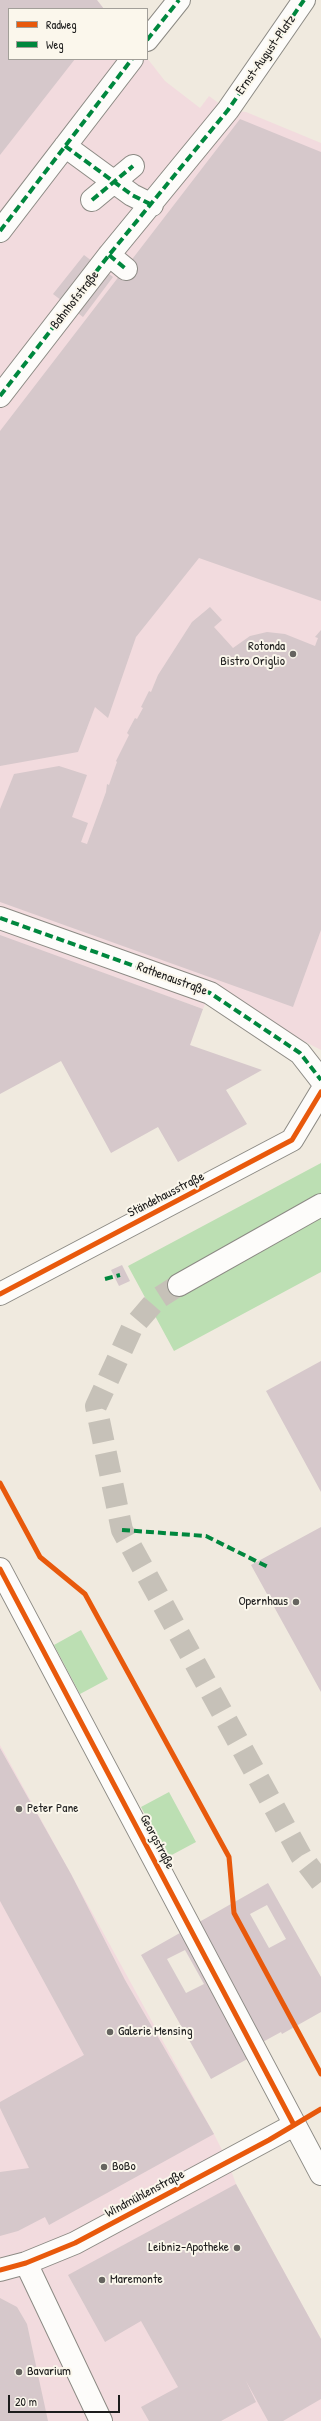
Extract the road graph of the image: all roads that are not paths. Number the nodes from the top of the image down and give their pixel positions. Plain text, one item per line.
1 (179, 0) edge
2 (304, 0) edge
3 (148, 39) edge
4 (131, 60) edge
5 (228, 110) joint
6 (65, 146) junction
7 (133, 166) dead end
8 (114, 181) junction
9 (92, 200) dead end
10 (152, 205) junction
11 (0, 231) edge
12 (109, 255) junction
13 (126, 269) dead end
14 (0, 396) edge
15 (0, 918) edge
16 (321, 1080) edge
17 (321, 1092) edge
18 (321, 1205) edge
19 (179, 1285) tunnel mouth
20 (0, 1294) edge
21 (0, 1570) edge
22 (294, 2125) junction
23 (321, 2174) edge
24 (26, 2262) junction
25 (0, 2270) edge
26 (101, 2421) edge

1 - 3 street
2 - 5 street, Ernst-August-Platz
4 - 6 street
5 - 10 street, Bahnhofstraße
6 - 8 street
6 - 11 street
7 - 8 street
8 - 9 street
8 - 10 street
10 - 12 street, Bahnhofstraße
12 - 13 street
12 - 14 street, Bahnhofstraße
15 - 16 street, Rathenaustraße
17 - 20 street, Ständehausstraße
18 - 19 street
21 - 22 street, Georgstraße
22 - 23 street, Georgstraße
22 - 24 street, Windmühlenstraße
24 - 25 street, Windmühlenstraße
24 - 26 street

